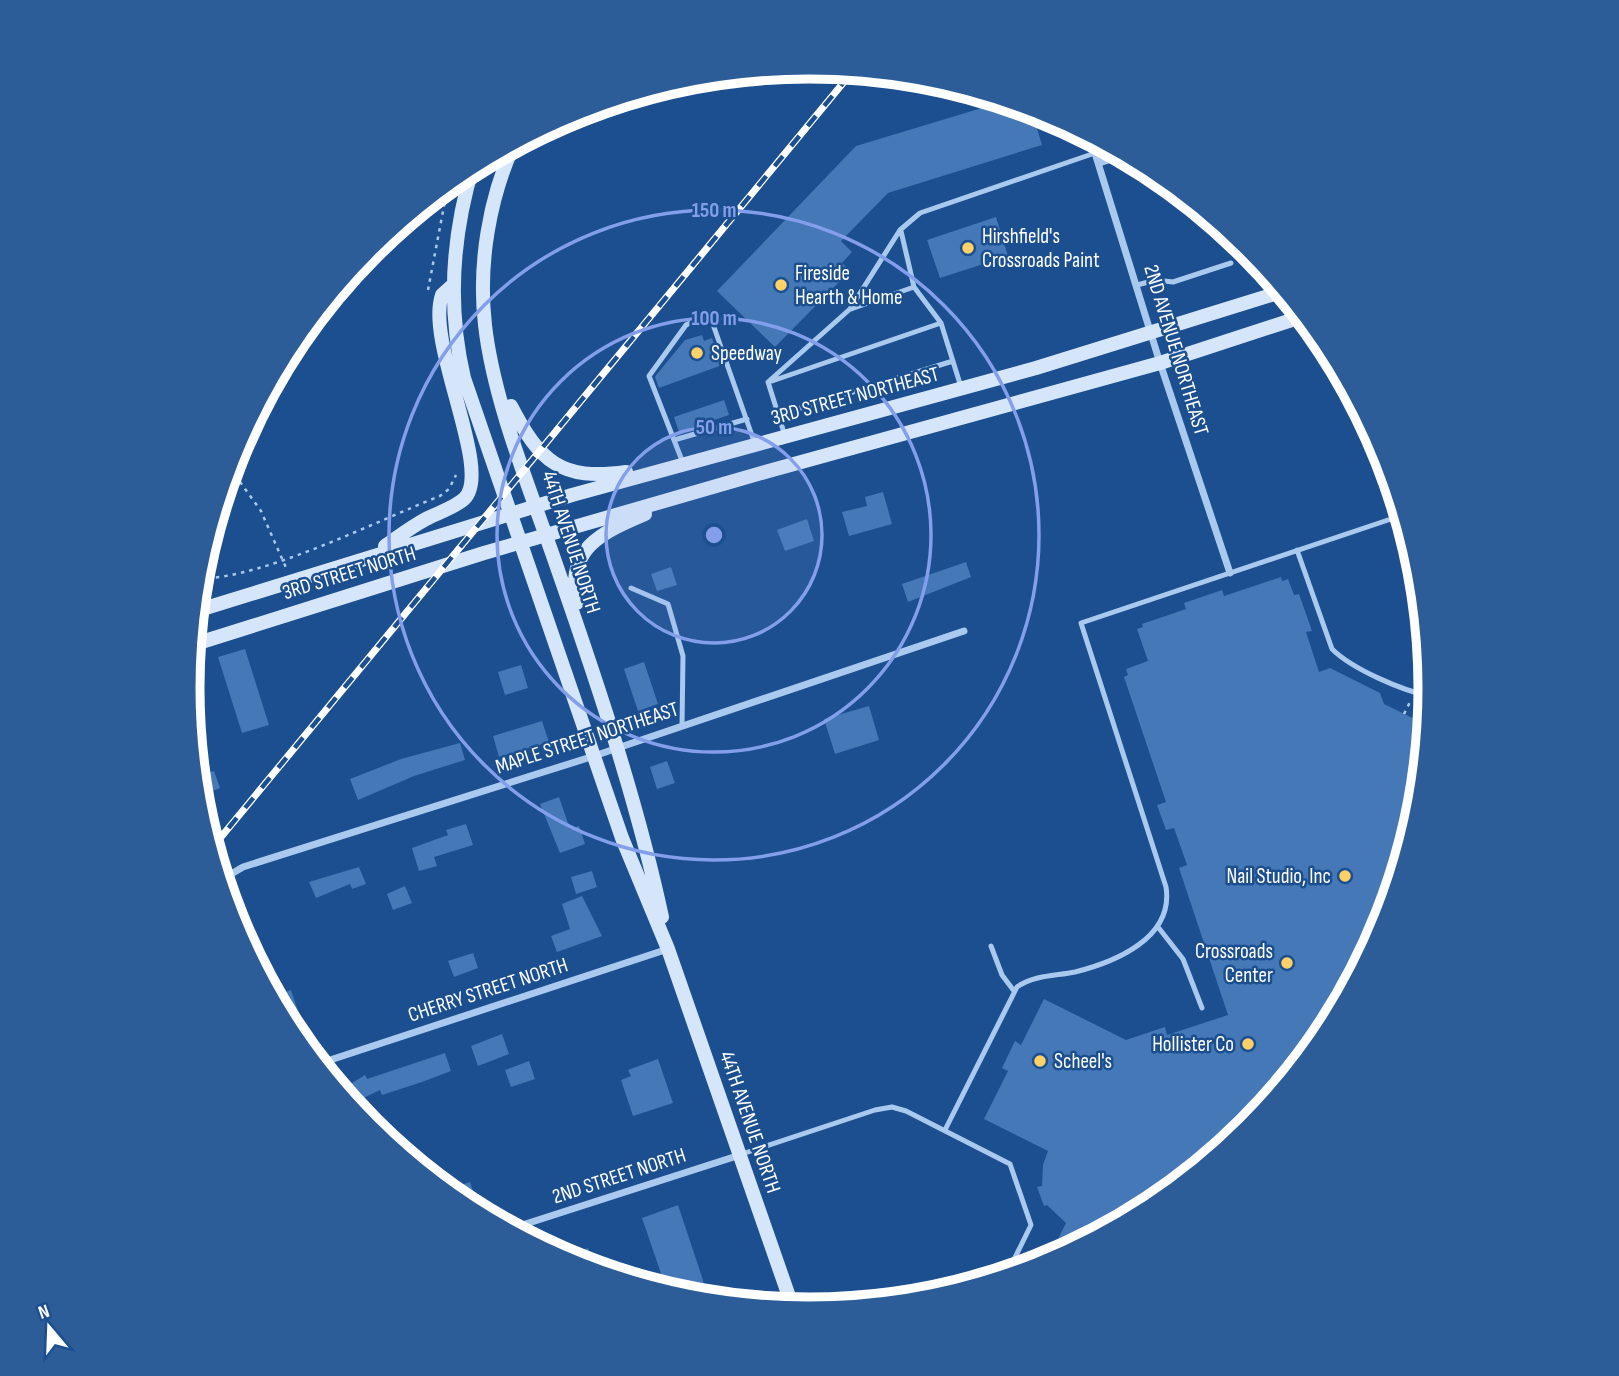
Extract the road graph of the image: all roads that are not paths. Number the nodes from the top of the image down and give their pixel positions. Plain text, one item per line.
1 (1094, 150) edge
2 (1095, 153) junction
3 (509, 158) edge
4 (1112, 159) edge
5 (1098, 163) junction
6 (469, 183) edge
7 (900, 230) junction
8 (1231, 263) dead end
9 (453, 285) junction
10 (1137, 285) junction
11 (914, 287) junction
12 (1275, 294) edge
13 (850, 309) junction
14 (1294, 319) edge
15 (941, 323) junction
16 (1153, 334) junction
17 (488, 345) junction
18 (953, 360) junction
19 (1160, 363) junction
20 (768, 382) junction
21 (961, 390) junction
22 (778, 415) junction
23 (747, 419) junction
24 (785, 436) junction
25 (674, 440) junction
26 (755, 444) junction
27 (683, 463) junction
28 (748, 477) junction
29 (536, 506) junction
30 (508, 514) junction
31 (1394, 517) edge
32 (546, 536) junction
33 (519, 543) junction
34 (1297, 550) junction
35 (372, 554) junction
36 (1230, 573) junction
37 (631, 588) dead end
38 (205, 608) edge
39 (964, 631) dead end
40 (202, 642) edge
41 (1419, 693) edge
42 (601, 703) junction
43 (682, 726) junction
44 (615, 748) junction
45 (594, 755) junction
46 (230, 875) edge
47 (1158, 928) junction
48 (991, 946) dead end
49 (668, 949) junction
50 (1014, 991) junction
51 (1202, 1008) dead end
52 (328, 1061) edge
53 (945, 1130) junction
54 (740, 1155) junction
55 (522, 1225) edge
56 (1013, 1262) edge
57 (789, 1296) edge

1 - 2 street, 2ND AVENUE NORTHEAST
2 - 5 street, 2ND AVENUE NORTHEAST
2 - 7 lane
3 - 17 main road, 44TH AVENUE NORTH
4 - 5 street
5 - 10 street, 2ND AVENUE NORTHEAST
6 - 9 main road, 44TH AVENUE NORTH
7 - 11 lane
7 - 13 lane
8 - 10 lane
9 - 30 main road, 44TH AVENUE NORTH
9 - 35 main road
10 - 16 street, 2ND AVENUE NORTHEAST
11 - 13 lane
11 - 15 lane
12 - 16 main road, 3RD STREET NORTHEAST
13 - 20 lane
14 - 19 main road
15 - 18 lane
15 - 20 lane
16 - 19 street, 2ND AVENUE NORTHEAST
16 - 21 main road, 3RD STREET NORTHEAST
17 - 27 main road
17 - 29 main road, 44TH AVENUE NORTH
18 - 21 lane
18 - 22 lane
19 - 28 main road
19 - 36 street, 2ND AVENUE NORTHEAST
20 - 22 lane
21 - 24 main road, 3RD STREET NORTHEAST
22 - 24 lane
23 - 25 lane
23 - 25 lane
23 - 26 lane
24 - 26 main road, 3RD STREET NORTHEAST
25 - 27 lane
26 - 27 main road, 3RD STREET NORTHEAST
27 - 29 main road, 3RD STREET NORTHEAST
28 - 32 main road
28 - 42 main road
29 - 30 main road, 3RD STREET NORTHEAST
29 - 32 main road, 44TH AVENUE NORTH
30 - 33 main road, 44TH AVENUE NORTH
30 - 35 main road, 3RD STREET NORTHEAST
31 - 34 lane
32 - 33 main road
32 - 42 main road, 44TH AVENUE NORTH
33 - 40 main road, 3RD STREET NORTH
33 - 45 main road, 44TH AVENUE NORTH
34 - 36 lane
34 - 41 lane
35 - 38 main road, 3RD STREET NORTHEAST
36 - 47 lane
37 - 43 lane
39 - 43 street, MAPLE STREET NORTHEAST
42 - 44 main road, 44TH AVENUE NORTH
43 - 44 street, MAPLE STREET NORTHEAST
44 - 45 street, MAPLE STREET NORTHEAST
44 - 49 main road, 44TH AVENUE NORTH
45 - 46 street, MAPLE STREET NORTHEAST
45 - 49 main road, 44TH AVENUE NORTH
47 - 50 lane
47 - 51 lane
48 - 50 lane
49 - 52 street, CHERRY STREET NORTH
49 - 54 main road, 44TH AVENUE NORTH
50 - 53 lane
53 - 54 lane
53 - 56 lane
54 - 55 street, 2ND STREET NORTH
54 - 57 main road, 44TH AVENUE NORTH

